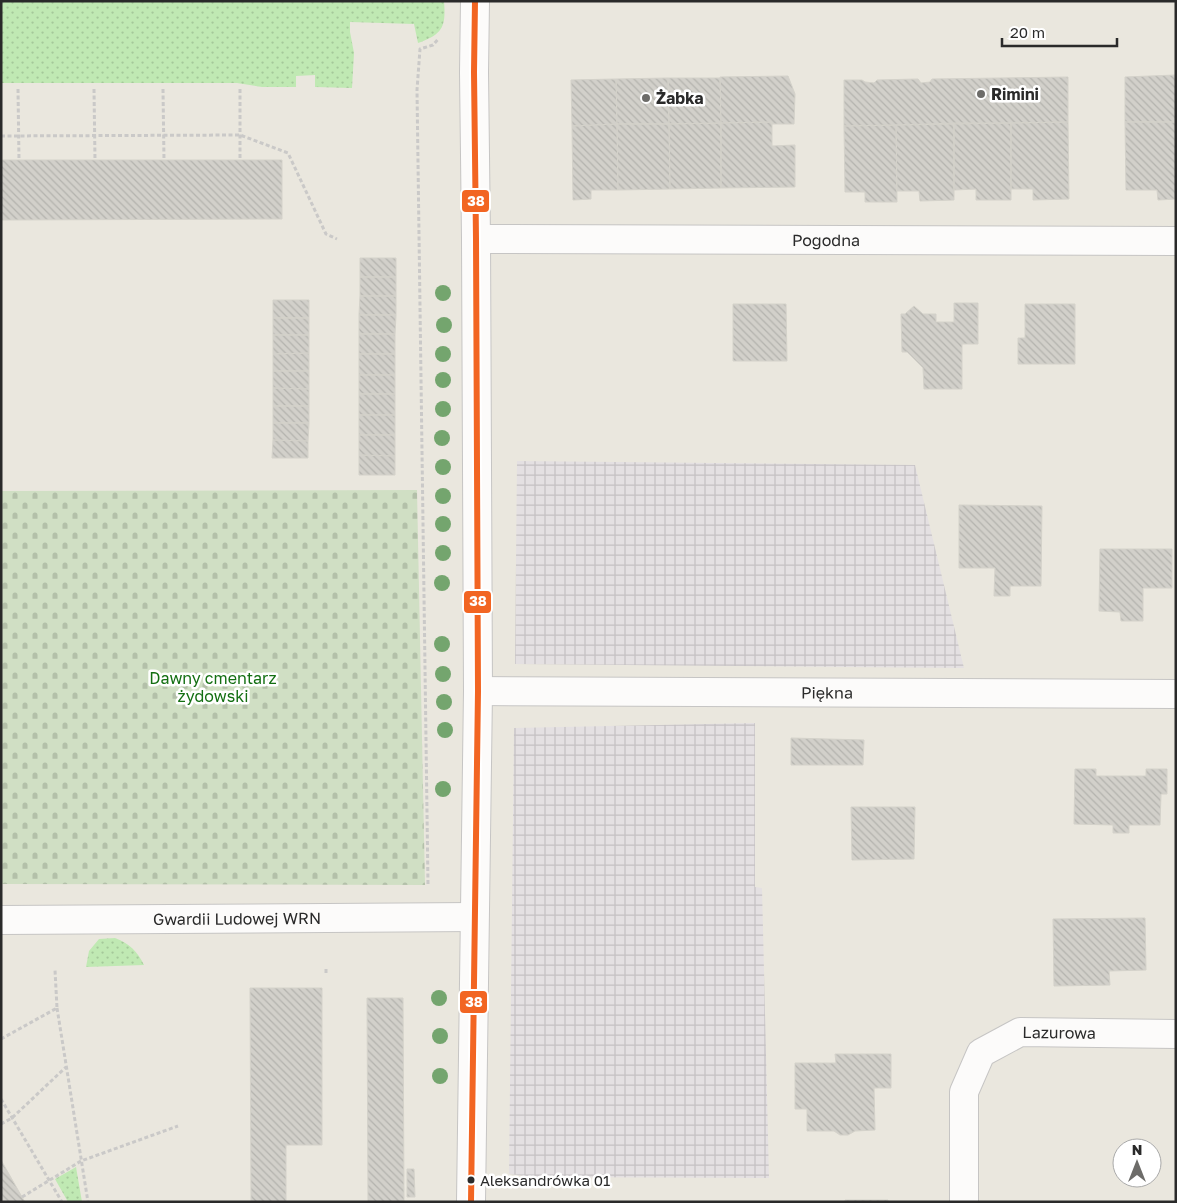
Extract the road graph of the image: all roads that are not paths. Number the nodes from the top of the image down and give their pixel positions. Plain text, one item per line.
1 (475, 1) edge
2 (476, 239) junction
3 (1176, 241) edge
4 (478, 691) junction
5 (1176, 694) edge
6 (474, 917) junction
7 (1, 920) edge
8 (1176, 1034) edge
9 (471, 1202) edge
10 (964, 1202) edge

1 - 2 street
2 - 3 street, Pogodna
2 - 4 street
4 - 5 street, Piękna
4 - 6 street
6 - 7 street, Gwardii Ludowej WRN
6 - 9 street
8 - 10 street, Lazurowa

